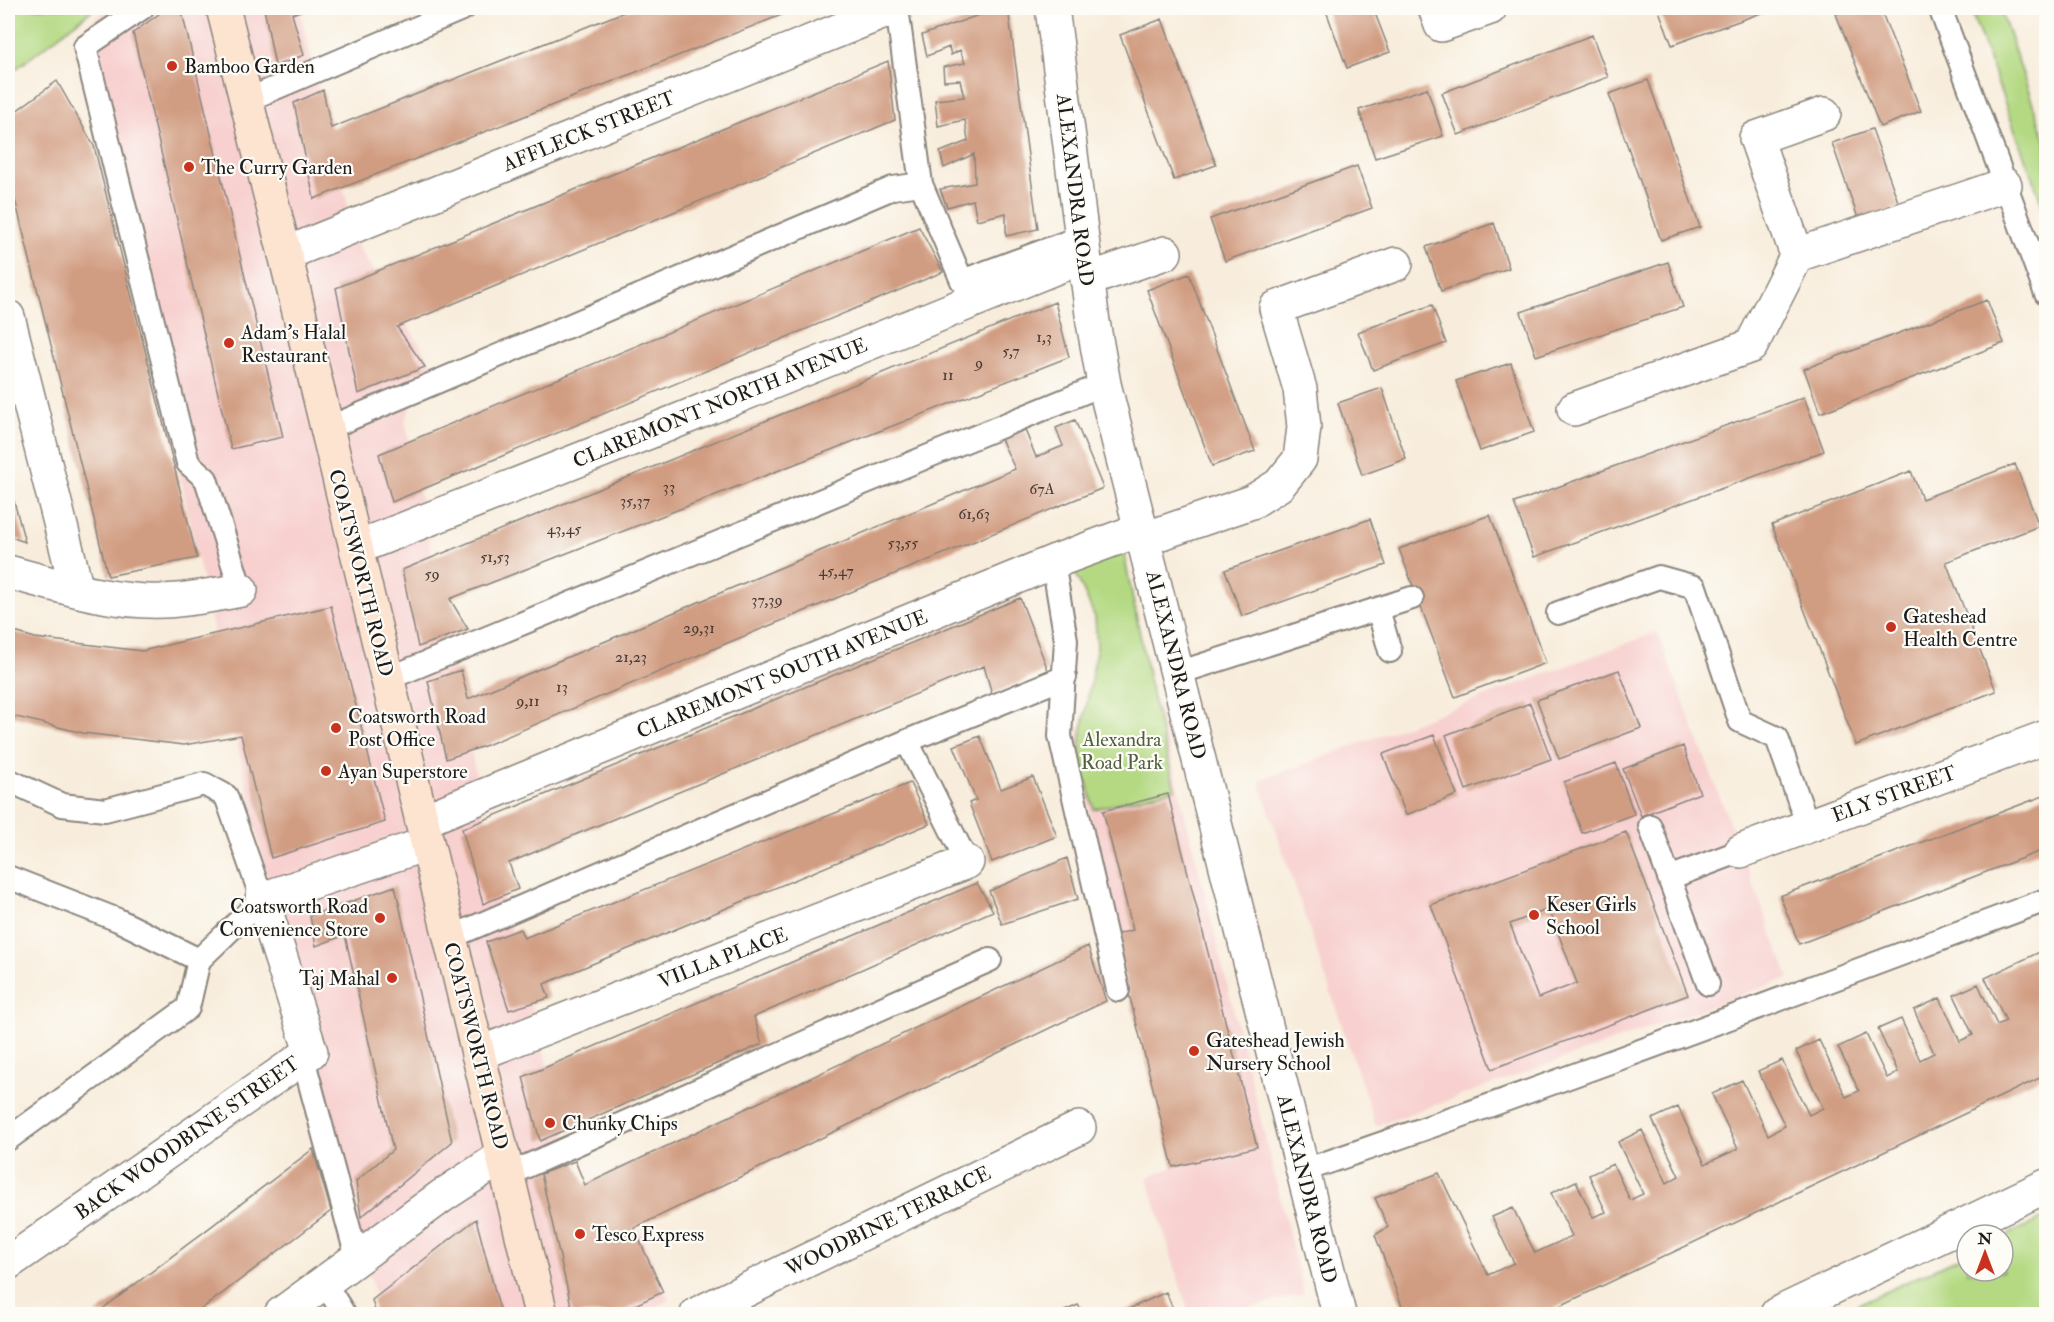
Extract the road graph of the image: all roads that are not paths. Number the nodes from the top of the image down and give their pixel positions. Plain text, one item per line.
1 (142, 8) edge
2 (223, 8) edge
3 (464, 8) edge
4 (896, 8) edge
5 (1052, 8) edge
6 (1435, 8) edge
7 (1490, 8) edge
8 (1940, 8) edge
9 (247, 100) junction
10 (1824, 114) dead end
11 (921, 184) junction
12 (2005, 185) junction
13 (1165, 253) dead end
14 (285, 254) junction
15 (1797, 255) junction
16 (1084, 258) junction
17 (1396, 264) dead end
18 (2046, 294) edge
19 (8, 317) edge
20 (1104, 384) junction
21 (1574, 409) dead end
22 (326, 429) junction
23 (1143, 534) junction
24 (356, 548) junction
25 (1053, 562) junction
26 (8, 572) edge
27 (77, 590) junction
28 (241, 590) joint
29 (1412, 598) dead end
30 (1378, 609) junction
31 (1558, 613) dead end
32 (1390, 651) dead end
33 (1178, 673) junction
34 (1065, 677) junction
35 (387, 679) junction
36 (2046, 737) edge
37 (907, 741) junction
38 (8, 780) edge
39 (1650, 826) dead end
40 (1808, 826) junction
41 (424, 832) junction
42 (1741, 851) joint
43 (967, 862) joint
44 (8, 877) edge
45 (1669, 878) junction
46 (262, 899) junction
47 (2046, 900) edge
48 (449, 938) junction
49 (199, 960) junction
50 (990, 960) dead end
51 (1708, 984) dead end
52 (1118, 990) dead end
53 (478, 1054) junction
54 (303, 1058) junction
55 (1079, 1128) dead end
56 (8, 1139) edge
57 (505, 1166) junction
58 (1302, 1171) junction
59 (2046, 1186) edge
60 (357, 1258) junction
61 (8, 1263) edge
62 (324, 1282) junction
63 (281, 1314) edge
64 (344, 1314) edge
65 (541, 1314) edge
66 (697, 1314) edge
67 (1339, 1314) edge
68 (1777, 1314) edge

1 - 28 lane
2 - 9 street, COATSWORTH ROAD
3 - 9 lane
4 - 11 lane
4 - 14 street, AFFLECK STREET
5 - 16 street, ALEXANDRA ROAD
6 - 7 street
8 - 12 lane
9 - 14 street, COATSWORTH ROAD
10 - 15 street
11 - 16 lane
11 - 22 lane
12 - 15 street
12 - 18 lane
13 - 16 street, CLAREMONT NORTH AVENUE
14 - 22 street, COATSWORTH ROAD
15 - 21 street
16 - 20 street, ALEXANDRA ROAD
16 - 24 street, CLAREMONT NORTH AVENUE
17 - 23 street, CLAREMONT SOUTH AVENUE
19 - 27 street
20 - 23 street, ALEXANDRA ROAD
20 - 35 lane
22 - 24 street, COATSWORTH ROAD
23 - 25 street, CLAREMONT SOUTH AVENUE
23 - 33 street, ALEXANDRA ROAD
24 - 35 street, COATSWORTH ROAD
25 - 34 lane
25 - 41 street, CLAREMONT SOUTH AVENUE
26 - 27 street
27 - 28 street
29 - 30 lane
30 - 32 lane
30 - 33 lane
31 - 40 lane
33 - 58 street, ALEXANDRA ROAD
34 - 37 lane
34 - 52 lane
35 - 41 street, COATSWORTH ROAD
36 - 40 street, ELY STREET
37 - 43 lane
37 - 48 lane
38 - 46 lane, BACK WOODBINE STREET
39 - 45 lane
40 - 42 street, ELY STREET
41 - 46 street, CLAREMONT SOUTH AVENUE
41 - 48 street, COATSWORTH ROAD
42 - 45 lane
43 - 53 street, VILLA PLACE
44 - 49 lane
45 - 51 lane
46 - 49 lane
46 - 54 street, BACK WOODBINE STREET
47 - 58 lane
48 - 53 street, COATSWORTH ROAD
49 - 56 lane
50 - 57 lane
53 - 57 street, COATSWORTH ROAD
54 - 60 lane
54 - 61 street, BACK WOODBINE STREET
55 - 66 street, WOODBINE TERRACE
57 - 60 street
57 - 65 street, COATSWORTH ROAD
58 - 67 street, ALEXANDRA ROAD
59 - 68 street
60 - 62 street
62 - 63 street
62 - 64 lane

